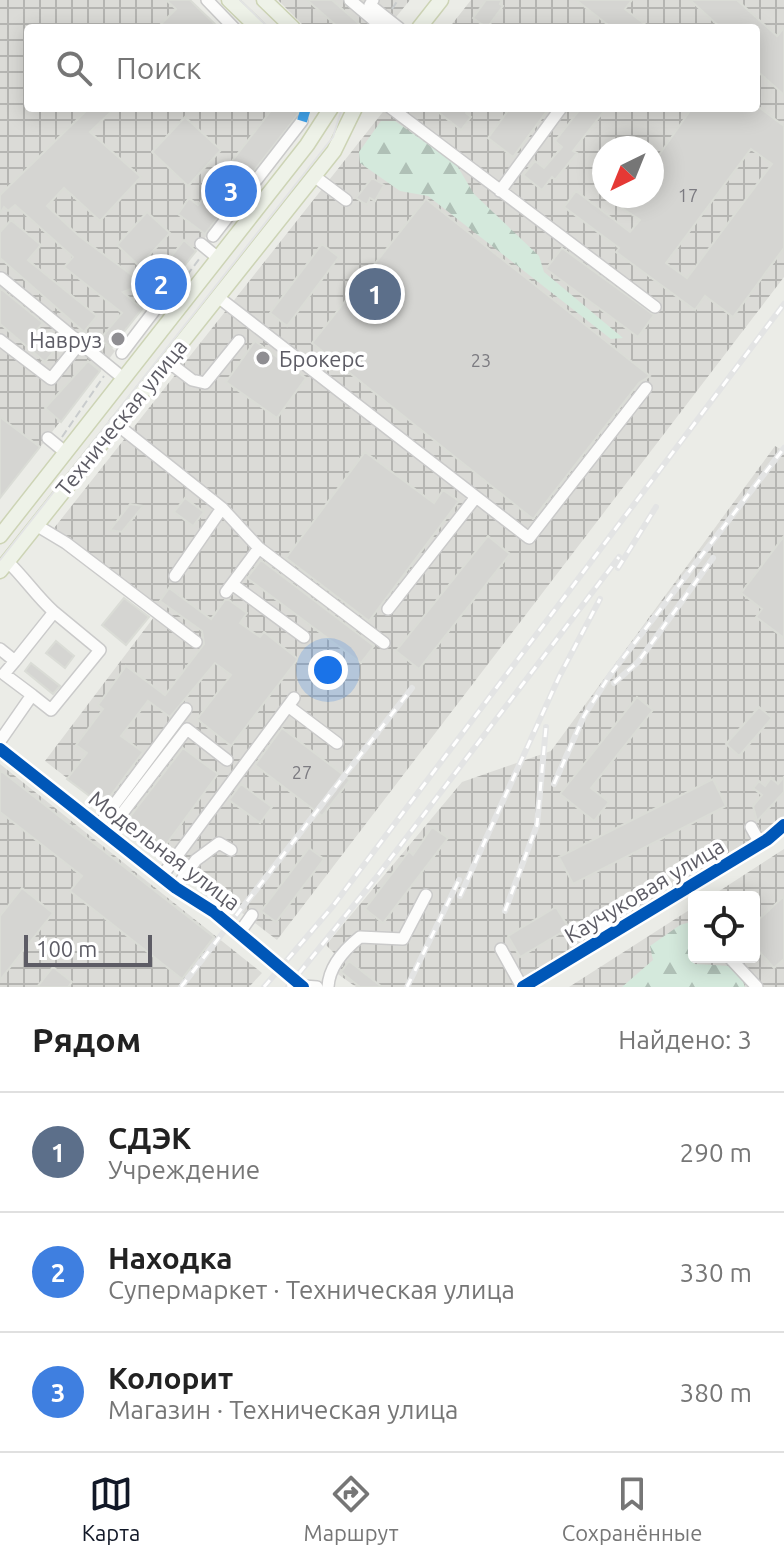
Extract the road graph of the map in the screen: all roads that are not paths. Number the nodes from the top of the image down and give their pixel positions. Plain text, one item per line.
1 (207, 0) edge
2 (229, 0) edge
3 (264, 0) edge
4 (350, 0) edge
5 (373, 0) edge
6 (441, 0) edge
7 (230, 24) edge
8 (254, 24) edge
9 (289, 24) edge
10 (378, 24) edge
11 (394, 24) edge
12 (422, 24) edge
13 (328, 112) edge
14 (353, 112) edge
15 (396, 112) edge
16 (558, 112) edge
17 (302, 121) dead end
18 (272, 160) junction
19 (286, 172) junction
20 (314, 176) junction
21 (500, 191) junction
22 (346, 200) dead end
23 (213, 236) dead end
24 (201, 244) dead end
25 (218, 258) junction
26 (1, 278) edge
27 (218, 297) junction
28 (655, 307) dead end
29 (171, 316) junction
30 (0, 340) edge
31 (239, 341) dead end
32 (80, 343) junction
33 (122, 353) dead end
34 (166, 360) junction
35 (123, 378) junction
36 (646, 388) dead end
37 (115, 423) junction
38 (48, 438) dead end
39 (65, 452) junction
40 (476, 497) junction
41 (222, 508) junction
42 (36, 525) junction
43 (53, 535) junction
44 (0, 536) edge
45 (259, 548) junction
46 (60, 550) dead end
47 (4, 566) edge
48 (175, 576) dead end
49 (388, 609) dead end
50 (54, 612) junction
51 (304, 637) dead end
52 (196, 642) dead end
53 (384, 643) dead end
54 (0, 649) edge
55 (15, 661) junction
56 (32, 695) junction
57 (186, 709) dead end
58 (0, 741) edge
59 (337, 743) dead end
60 (0, 749) edge
61 (227, 760) dead end
62 (784, 825) edge
63 (751, 827) dead end
64 (103, 829) junction
65 (760, 843) junction
66 (231, 850) dead end
67 (162, 876) junction
68 (176, 888) junction
69 (426, 895) dead end
70 (252, 915) dead end
71 (597, 916) dead end
72 (240, 932) junction
73 (608, 935) junction
74 (501, 949) dead end
75 (735, 963) edge
76 (308, 987) edge
77 (328, 987) edge
78 (523, 987) edge
79 (757, 987) edge

1 - 7 street
2 - 8 main road
3 - 9 main road
4 - 10 street
5 - 11 street
6 - 12 main road
13 - 19 main road, Техническая улица
14 - 20 main road, Техническая улица
15 - 21 street
16 - 21 street
17 - 18 street
18 - 19 street
18 - 23 street
19 - 25 main road, Техническая улица
20 - 22 street
20 - 27 main road, Техническая улица
21 - 28 street
24 - 25 street
25 - 29 main road, Техническая улица
26 - 32 street
27 - 34 main road, Техническая улица
27 - 40 street
29 - 33 street
29 - 35 main road, Техническая улица
30 - 32 street
31 - 34 street
32 - 35 street
34 - 37 main road, Техническая улица
35 - 39 main road, Техническая улица
36 - 40 street
37 - 41 street
37 - 42 main road, Техническая улица
38 - 39 street
39 - 44 main road, Техническая улица
40 - 49 street
41 - 45 street
41 - 48 street
42 - 43 street
42 - 47 main road, Техническая улица
43 - 46 street
43 - 52 street
45 - 51 street
45 - 53 street
47 - 50 street
50 - 55 street
50 - 56 street
54 - 55 street
55 - 56 street
56 - 58 street
57 - 64 street
59 - 67 street
60 - 64 street, Модельная улица
61 - 64 street
62 - 65 street, Каучуковая улица
63 - 65 street
64 - 67 street, Модельная улица
65 - 73 street, Каучуковая улица
66 - 68 street
67 - 68 street, Модельная улица
68 - 72 street, Модельная улица
69 - 77 street
70 - 72 street
71 - 73 street
72 - 76 street, Модельная улица
73 - 78 street, Каучуковая улица
74 - 78 street
75 - 79 street

